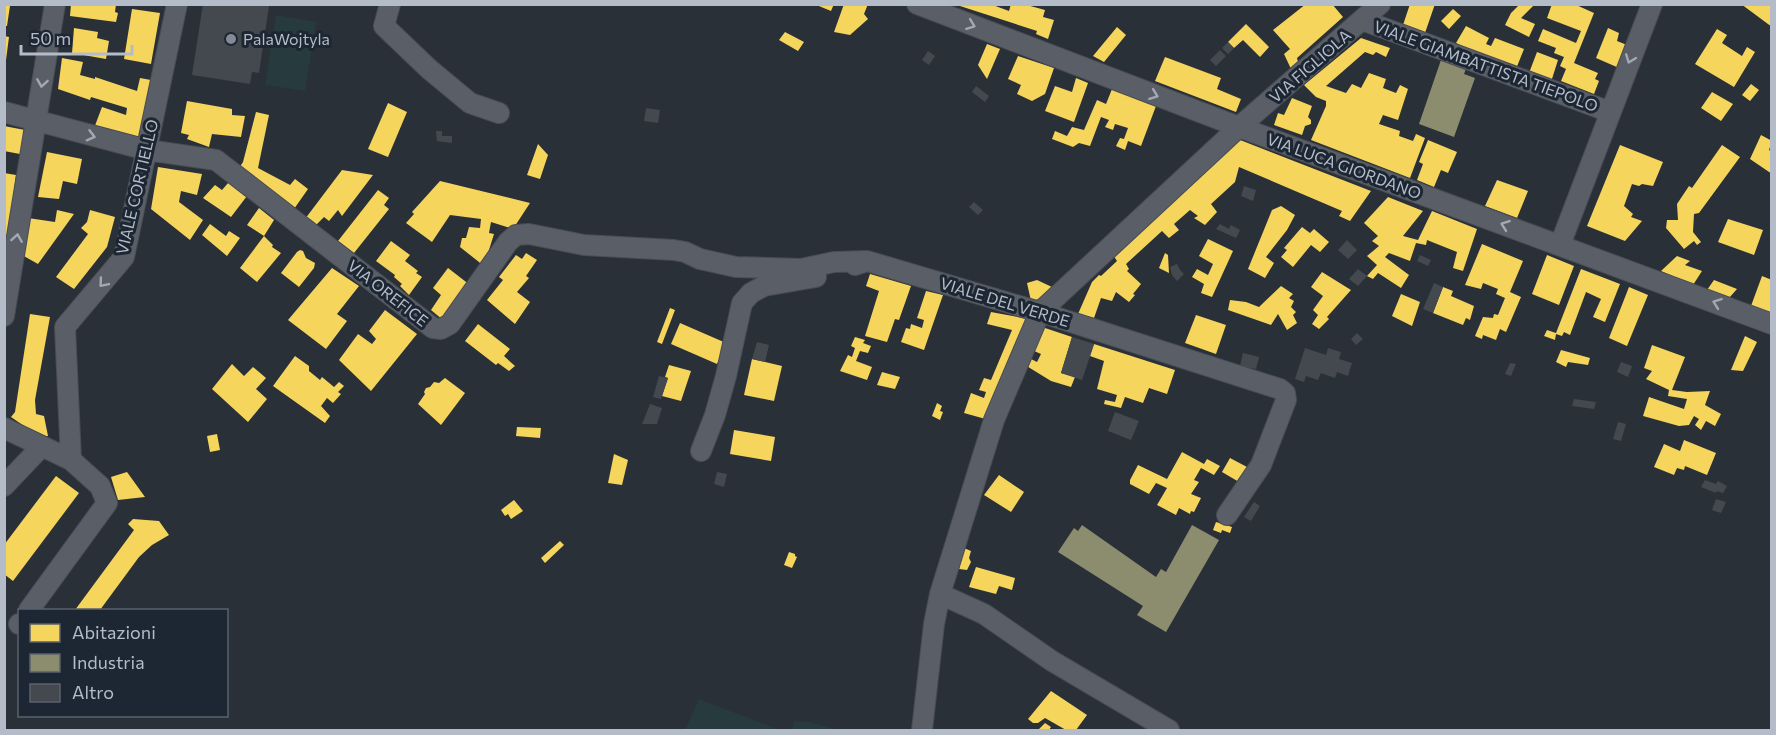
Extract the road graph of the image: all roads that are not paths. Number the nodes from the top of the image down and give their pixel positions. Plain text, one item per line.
1 (177, 4) edge
2 (390, 4) edge
3 (917, 4) edge
4 (1380, 4) edge
5 (1652, 4) edge
6 (50, 5) edge
7 (1362, 20) junction
8 (4, 112) edge
9 (1610, 112) junction
10 (499, 113) dead end
11 (36, 121) junction
12 (1239, 127) junction
13 (147, 150) junction
14 (1560, 245) junction
15 (867, 261) junction
16 (1040, 312) junction
17 (4, 316) edge
18 (1772, 324) edge
19 (4, 428) edge
20 (42, 446) junction
21 (701, 451) dead end
22 (72, 460) junction
23 (4, 486) edge
24 (1227, 515) dead end
25 (940, 594) junction
26 (30, 609) edge
27 (922, 730) edge
28 (1169, 730) edge

1 - 13 street, VIALE CORTIELLO
2 - 10 street
3 -> 12 street, VIA LUCA GIORDANO
4 - 7 street, VIA FIGLIOLA
5 -> 9 street
6 -> 11 street
7 - 9 street, VIALE GIAMBATTISTA TIEPOLO
7 - 12 street, VIA FIGLIOLA
8 - 11 street, VIA OREFICE
9 - 14 street
11 -> 13 street, VIA OREFICE
17 -> 11 street
14 -> 12 street, VIA LUCA GIORDANO
12 - 16 street, VIA FIGLIOLA
13 - 15 street, VIA OREFICE
13 -> 22 street, VIALE CORTIELLO
18 -> 14 street, VIA LUCA GIORDANO
15 - 16 street, VIALE DEL VERDE
15 - 21 street
16 - 24 street, VIALE DEL VERDE
16 - 25 street
19 - 20 street
20 - 22 street
20 - 23 street
22 - 26 street
25 - 27 street
25 - 28 street

